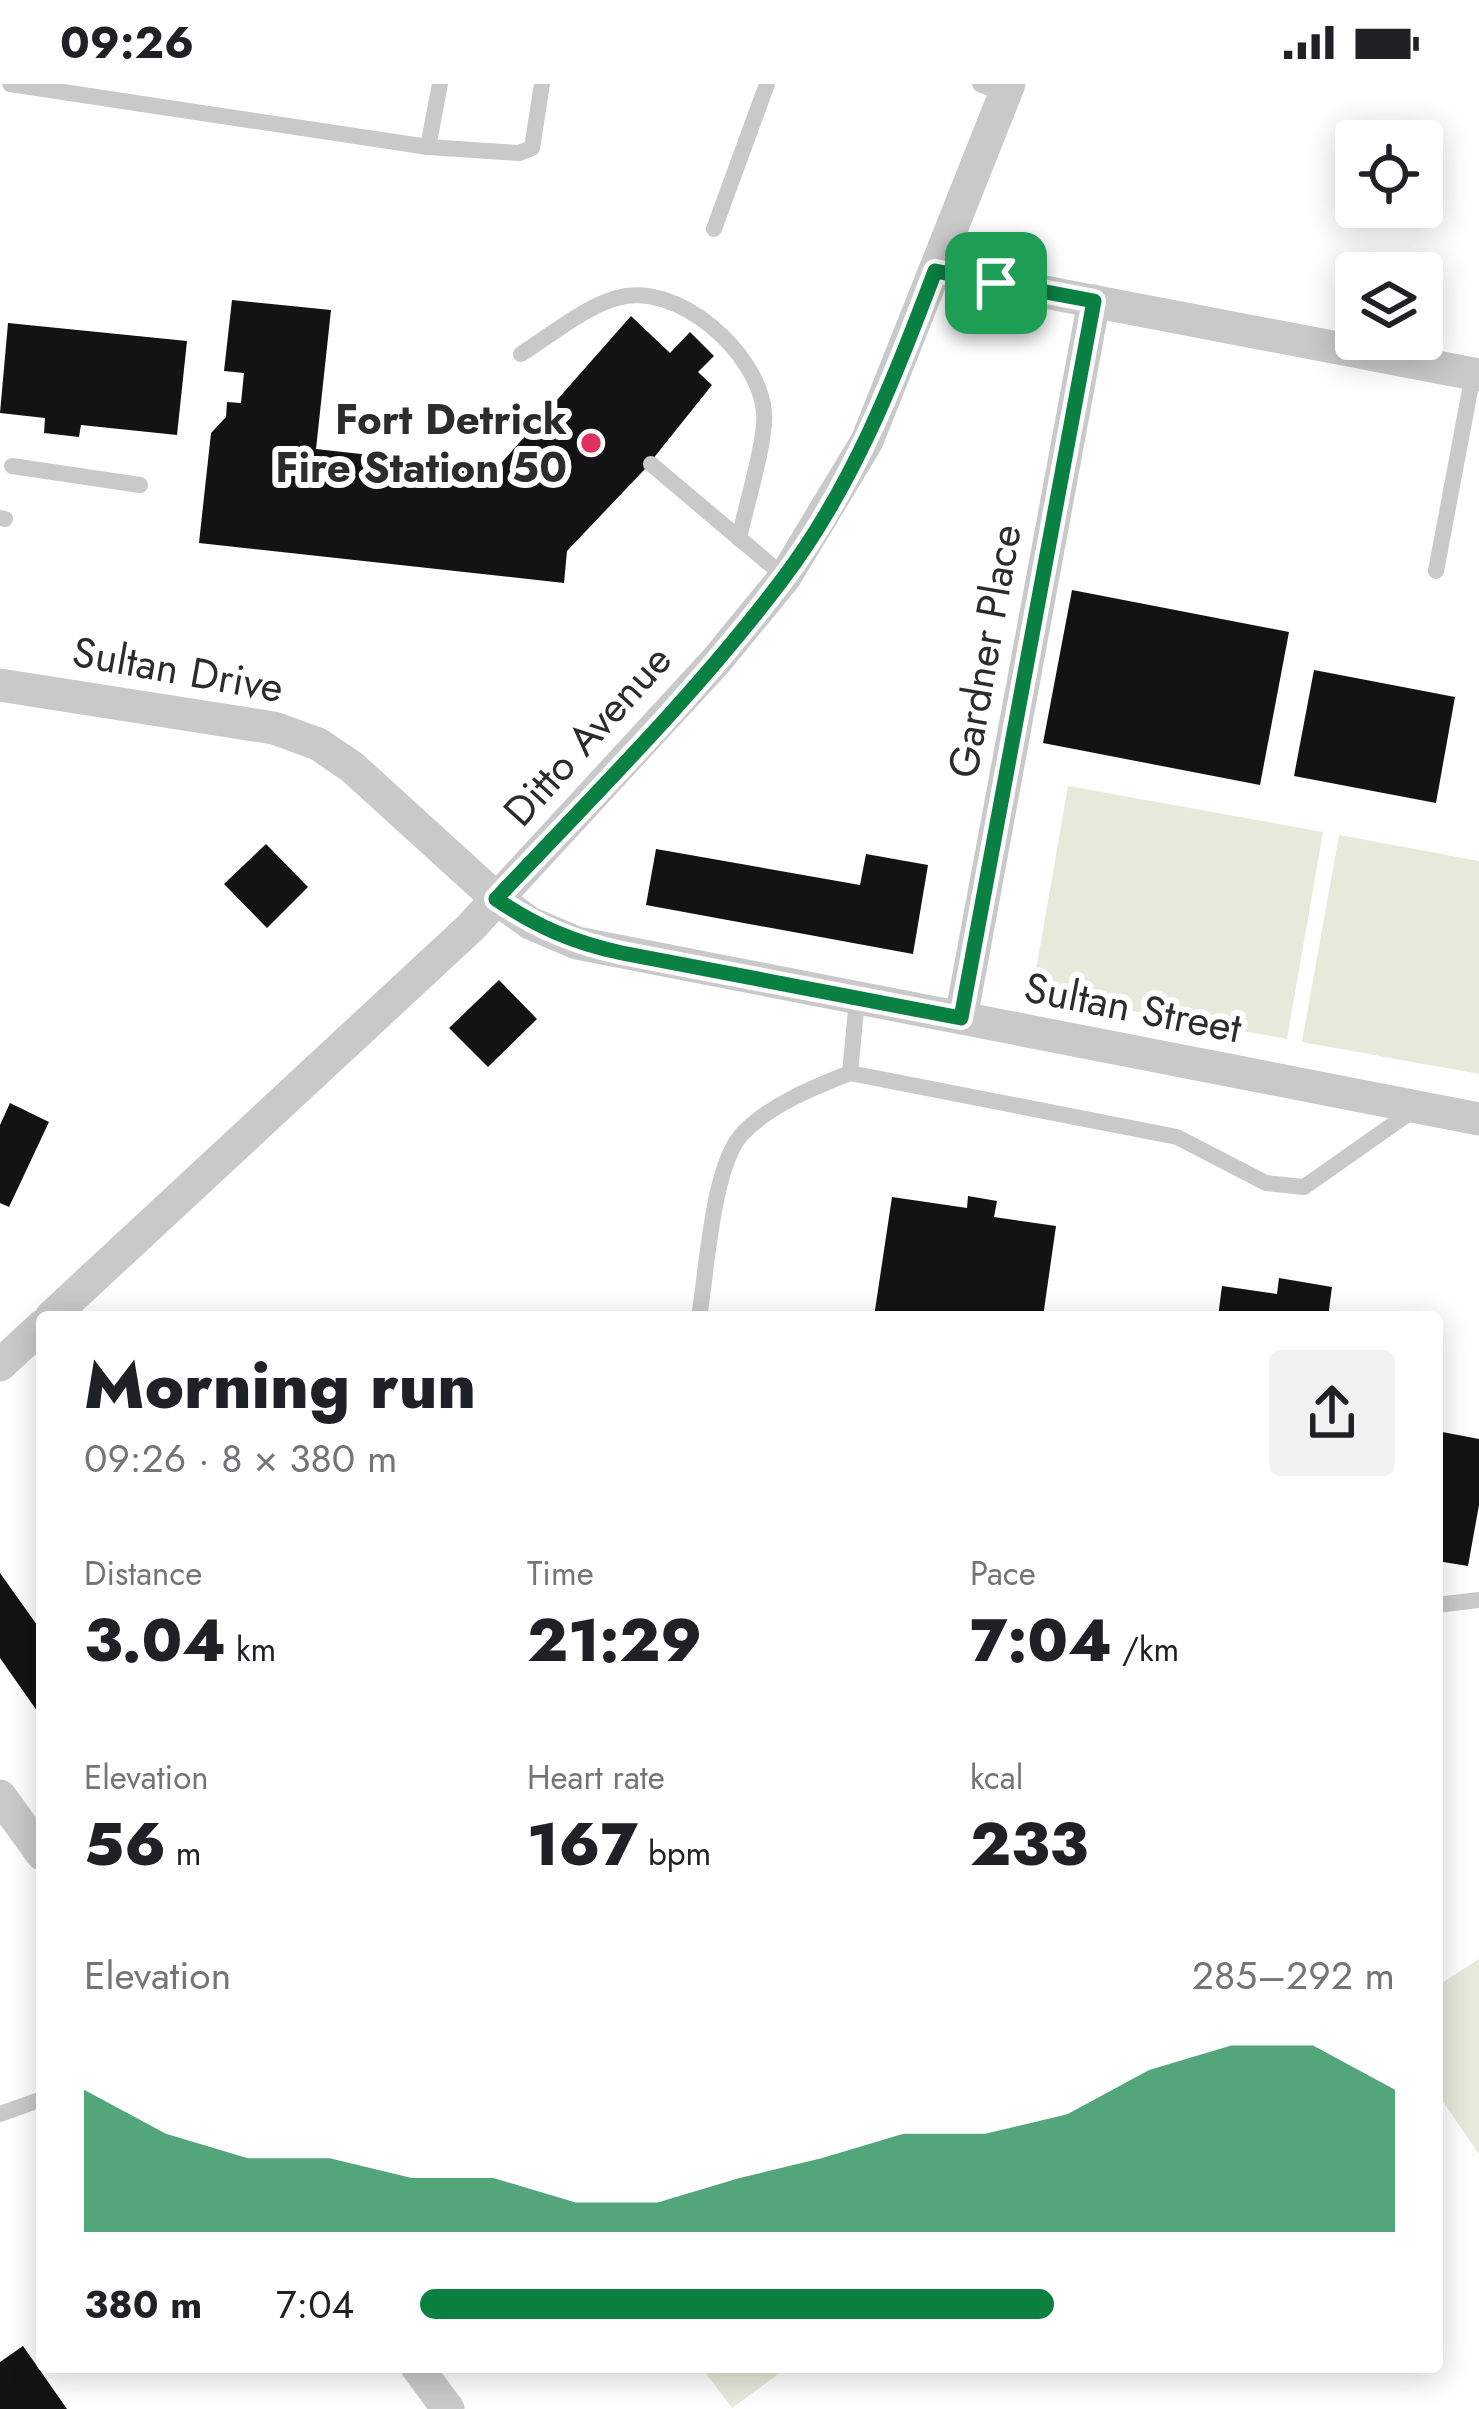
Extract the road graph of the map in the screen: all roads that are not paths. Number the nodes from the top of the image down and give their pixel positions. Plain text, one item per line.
1 (10, 84) edge
2 (440, 84) edge
3 (542, 84) edge
4 (767, 84) edge
5 (998, 87) edge
6 (428, 147) junction
7 (714, 229) dead end
8 (935, 271) junction
9 (1094, 301) junction
10 (521, 354) dead end
11 (1476, 374) edge
12 (651, 464) dead end
13 (12, 466) dead end
14 (140, 485) dead end
15 (739, 539) junction
16 (1436, 571) dead end
17 (784, 577) junction
18 (0, 685) edge
19 (496, 899) junction
20 (857, 999) junction
21 (961, 1018) junction
22 (850, 1073) junction
23 (1419, 1107) junction
24 (1479, 1119) edge
25 (57, 1311) edge
26 (700, 1311) edge
27 (36, 1332) edge
28 (0, 1365) edge
29 (1479, 1600) edge
30 (1443, 1604) edge
31 (0, 1796) edge
32 (36, 1846) edge
33 (36, 2100) edge
34 (0, 2114) edge
35 (421, 2373) edge
36 (448, 2409) edge

1 - 6 lane
2 - 6 lane
3 - 6 lane
4 - 7 lane
5 - 8 street, Ditto Avenue
8 - 9 street
8 - 17 street, Ditto Avenue
9 - 11 street
9 - 21 street, Gardner Place
10 - 15 lane
11 - 16 lane
12 - 15 lane
13 - 14 lane
15 - 17 lane
17 - 19 street, Ditto Avenue
18 - 19 street, Sultan Drive
19 - 20 street, Sultan Street
19 - 25 street, Ditto Avenue
20 - 21 street, Sultan Street
20 - 22 lane
21 - 23 street, Sultan Street
22 - 23 lane
22 - 26 lane
23 - 24 street, Sultan Street
27 - 28 street
29 - 30 lane
31 - 32 street
33 - 34 lane
35 - 36 street

